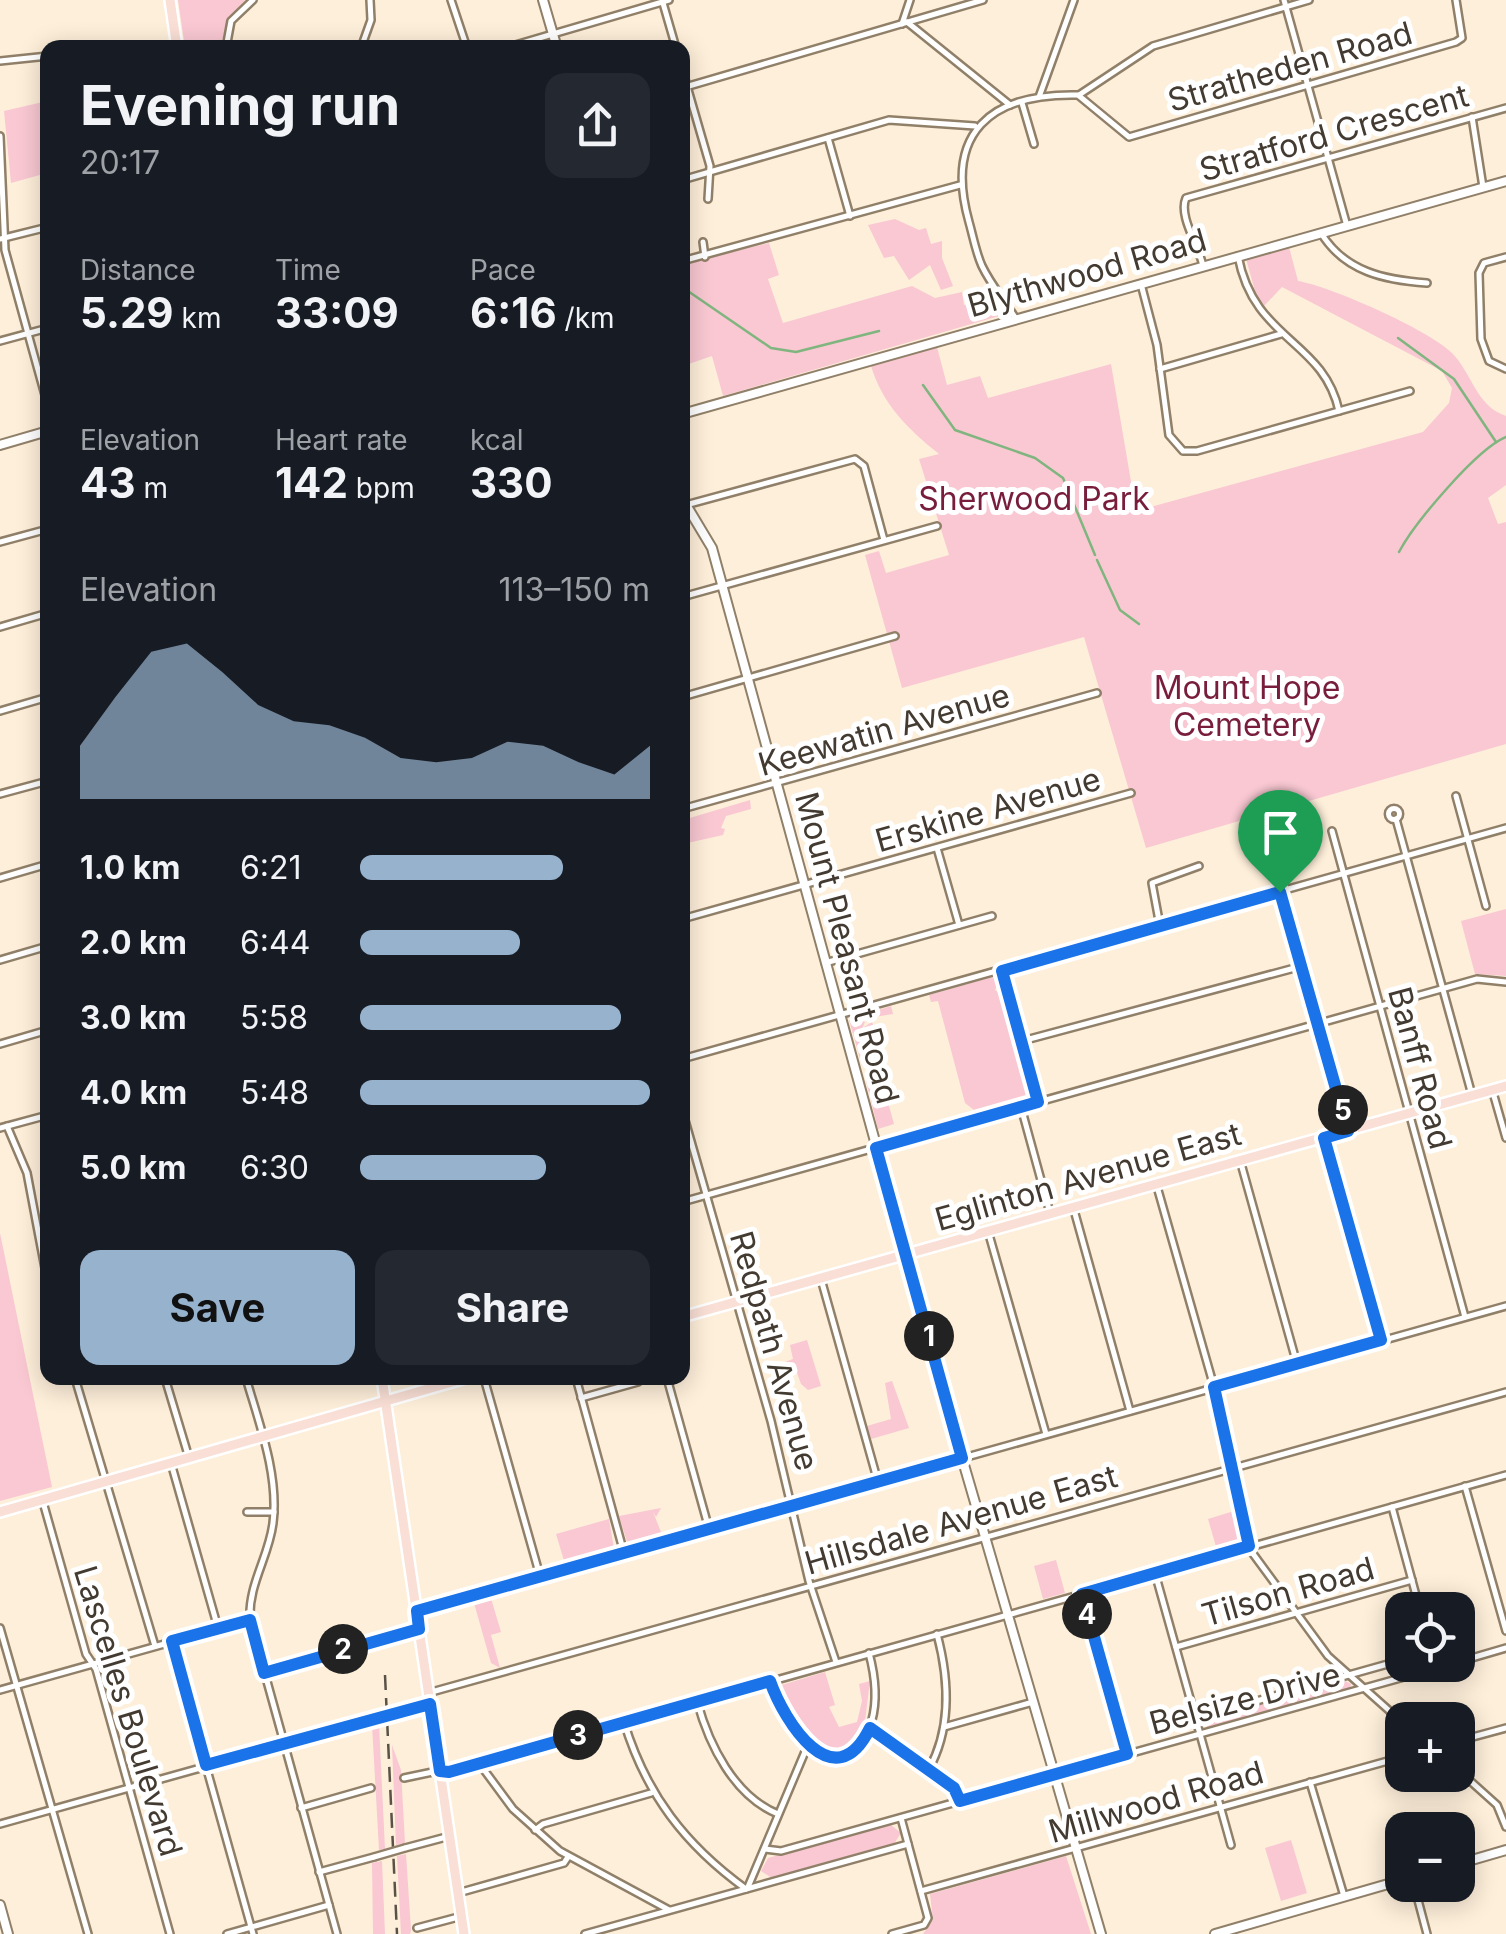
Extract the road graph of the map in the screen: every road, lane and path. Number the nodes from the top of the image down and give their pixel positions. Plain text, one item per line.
1 (170, 0) edge
2 (253, 0) edge
3 (370, 0) edge
4 (451, 0) edge
5 (543, 0) edge
6 (910, 0) edge
7 (984, 0) edge
8 (1074, 0) edge
9 (1309, 0) edge
10 (1456, 0) edge
11 (665, 1) edge
12 (1285, 3) edge
13 (905, 23) junction
14 (553, 34) junction
15 (175, 40) edge
16 (228, 40) edge
17 (364, 40) edge
18 (464, 40) edge
19 (532, 40) edge
20 (554, 40) edge
21 (674, 40) edge
22 (40, 57) edge
23 (0, 61) edge
24 (1308, 85) junction
25 (690, 87) edge
26 (1078, 96) junction
27 (1039, 97) junction
28 (1022, 102) junction
29 (690, 104) edge
30 (1010, 105) junction
31 (1506, 108) edge
32 (1472, 118) junction
33 (976, 126) junction
34 (0, 136) edge
35 (828, 138) junction
36 (1034, 144) dead end
37 (1328, 157) junction
38 (711, 172) junction
39 (690, 178) edge
40 (1506, 180) edge
41 (960, 185) junction
42 (1483, 187) junction
43 (708, 199) dead end
44 (850, 216) junction
45 (1347, 226) junction
46 (40, 228) edge
47 (1321, 233) junction
48 (2, 239) edge
49 (704, 242) dead end
50 (1238, 256) junction
51 (704, 257) junction
52 (1506, 257) edge
53 (690, 260) edge
54 (1204, 266) junction
55 (1427, 283) dead end
56 (1141, 284) junction
57 (1016, 319) junction
58 (40, 330) edge
59 (27, 334) junction
60 (1280, 334) junction
61 (0, 341) edge
62 (1160, 369) junction
63 (1506, 369) edge
64 (40, 379) edge
65 (1410, 390) dead end
66 (1339, 411) junction
67 (690, 412) edge
68 (40, 433) edge
69 (0, 445) edge
70 (690, 502) edge
71 (690, 512) edge
72 (937, 526) dead end
73 (40, 531) edge
74 (884, 540) junction
75 (0, 542) edge
76 (722, 586) junction
77 (690, 595) edge
78 (40, 615) edge
79 (0, 627) edge
80 (895, 636) dead end
81 (747, 678) junction
82 (690, 694) edge
83 (1098, 694) dead end
84 (40, 699) edge
85 (0, 710) edge
86 (40, 782) edge
87 (776, 783) junction
88 (0, 794) edge
89 (1132, 794) dead end
90 (1456, 796) dead end
91 (690, 807) edge
92 (1396, 819) dead end
93 (1506, 828) edge
94 (1332, 830) dead end
95 (1468, 839) junction
96 (937, 848) junction
97 (1268, 848) dead end
98 (1406, 856) junction
99 (40, 866) edge
100 (1200, 866) dead end
101 (1344, 873) junction
102 (0, 878) edge
103 (804, 885) junction
104 (1280, 892) junction
105 (1486, 906) dead end
106 (992, 916) dead end
107 (690, 917) edge
108 (959, 925) junction
109 (1160, 926) junction
110 (40, 948) edge
111 (0, 960) edge
112 (825, 963) junction
113 (1302, 966) junction
114 (1002, 971) junction
115 (1506, 982) edge
116 (1444, 989) junction
117 (1381, 1007) junction
118 (840, 1016) junction
119 (1318, 1024) junction
120 (40, 1032) edge
121 (1022, 1042) junction
122 (0, 1044) edge
123 (690, 1057) edge
124 (1506, 1086) edge
125 (1492, 1090) junction
126 (1472, 1095) junction
127 (1038, 1102) junction
128 (1021, 1107) junction
129 (1410, 1114) junction
130 (40, 1117) edge
131 (4, 1127) edge
132 (1348, 1131) junction
133 (690, 1137) edge
134 (1324, 1138) junction
135 (1506, 1138) edge
136 (876, 1148) junction
137 (1240, 1160) junction
138 (1156, 1184) junction
139 (707, 1195) junction
140 (690, 1200) edge
141 (1073, 1207) junction
142 (1050, 1213) junction
143 (988, 1231) junction
144 (38, 1238) joint
145 (40, 1248) edge
146 (906, 1255) junction
147 (822, 1278) junction
148 (737, 1301) junction
149 (1506, 1306) edge
150 (690, 1315) edge
151 (1465, 1317) junction
152 (1381, 1340) junction
153 (1298, 1364) junction
154 (77, 1385) edge
155 (167, 1385) edge
156 (248, 1385) edge
157 (383, 1385) edge
158 (440, 1385) edge
159 (486, 1385) edge
160 (578, 1385) edge
161 (628, 1385) edge
162 (669, 1385) edge
163 (1214, 1387) junction
164 (1506, 1392) edge
165 (582, 1398) junction
166 (385, 1400) junction
167 (1130, 1411) junction
168 (1046, 1434) junction
169 (261, 1436) junction
170 (188, 1458) junction
171 (962, 1458) junction
172 (171, 1463) junction
173 (1232, 1468) junction
174 (1506, 1474) edge
175 (108, 1482) junction
176 (878, 1482) junction
177 (1465, 1486) junction
178 (42, 1501) junction
179 (793, 1506) junction
180 (1392, 1506) junction
181 (0, 1512) edge
182 (246, 1512) dead end
183 (274, 1512) junction
184 (709, 1529) junction
185 (985, 1537) junction
186 (1249, 1546) junction
187 (624, 1553) junction
188 (1155, 1573) junction
189 (540, 1576) junction
190 (1412, 1580) junction
191 (811, 1586) junction
192 (1415, 1592) edge
193 (1082, 1594) junction
194 (417, 1611) junction
195 (1008, 1614) junction
196 (1294, 1614) junction
197 (250, 1620) junction
198 (0, 1628) edge
199 (218, 1629) junction
200 (419, 1629) junction
201 (1506, 1631) edge
202 (937, 1634) junction
203 (172, 1641) junction
204 (155, 1646) junction
205 (1176, 1647) junction
206 (1506, 1648) edge
207 (869, 1653) junction
208 (1475, 1657) edge
209 (836, 1662) junction
210 (92, 1664) junction
211 (1385, 1665) edge
212 (264, 1673) junction
213 (1348, 1676) junction
214 (770, 1681) junction
215 (1388, 1682) edge
216 (17, 1685) junction
217 (1365, 1689) junction
218 (0, 1690) edge
219 (428, 1693) junction
220 (697, 1702) junction
221 (1033, 1702) junction
222 (430, 1704) junction
223 (1385, 1707) edge
224 (1196, 1718) junction
225 (624, 1722) junction
226 (944, 1727) junction
227 (870, 1728) junction
228 (1506, 1728) edge
229 (1200, 1734) junction
230 (1475, 1737) edge
231 (283, 1744) junction
232 (807, 1747) junction
233 (1127, 1754) junction
234 (1385, 1762) edge
235 (479, 1763) junction
236 (206, 1765) junction
237 (928, 1769) junction
238 (440, 1771) junction
239 (1055, 1775) junction
240 (404, 1778) dead end
241 (1310, 1782) junction
242 (1475, 1786) edge
243 (128, 1787) junction
244 (371, 1788) dead end
245 (652, 1793) junction
246 (960, 1801) junction
247 (1221, 1807) junction
248 (53, 1808) junction
249 (301, 1808) junction
250 (778, 1814) junction
251 (901, 1818) junction
252 (0, 1824) edge
253 (1506, 1827) edge
254 (536, 1830) junction
255 (450, 1836) junction
256 (908, 1844) junction
257 (1231, 1844) dead end
258 (1076, 1848) junction
259 (765, 1849) junction
260 (1506, 1850) edge
261 (568, 1857) junction
262 (1475, 1859) edge
263 (319, 1872) junction
264 (1385, 1885) edge
265 (746, 1889) junction
266 (922, 1891) junction
267 (458, 1892) junction
268 (1344, 1896) junction
269 (1419, 1902) edge
270 (0, 1905) edge
271 (328, 1905) junction
272 (669, 1910) junction
273 (462, 1916) junction
274 (417, 1928) dead end
275 (252, 1931) edge
276 (916, 1931) edge
277 (8, 1934) edge
278 (88, 1934) edge
279 (170, 1934) edge
280 (227, 1934) edge
281 (337, 1934) edge
282 (464, 1934) edge
283 (585, 1934) edge
284 (892, 1934) edge
285 (1102, 1934) edge
286 (1215, 1934) edge
287 (1427, 1934) edge

1 - 15 main road
2 - 16 street
3 - 17 street
4 - 18 street
5 - 14 main road
6 - 13 street
7 - 13 street
8 - 27 street
9 - 12 street
10 - 24 street, Stratheden Road
11 - 14 street
11 - 21 street
12 - 24 street
12 - 26 street
13 - 25 street
13 - 30 street
14 - 19 street
14 - 20 main road
22 - 23 street
24 - 26 street, Stratheden Road
24 - 37 street
26 - 27 street
27 - 28 street
28 - 30 street
28 - 36 street
29 - 38 street
30 - 33 street
31 - 32 street, Stratford Crescent
32 - 37 street, Stratford Crescent
32 - 42 street
33 - 35 street
33 - 41 street
34 - 48 street
35 - 38 street
35 - 44 street
37 - 45 street
37 - 54 street, Stratford Crescent
38 - 39 street
38 - 43 street
40 - 42 main road, Blythwood Road
41 - 44 street
41 - 57 street
42 - 45 main road, Blythwood Road
44 - 51 street
45 - 47 main road, Blythwood Road
46 - 48 street
47 - 50 main road, Blythwood Road
47 - 55 street
48 - 59 street
49 - 51 street
50 - 54 main road, Blythwood Road
50 - 60 street
51 - 53 street
52 - 63 street
54 - 56 main road, Blythwood Road
56 - 57 main road, Blythwood Road
56 - 62 street
57 - 67 main road, Blythwood Road
58 - 59 street
59 - 61 street
59 - 64 street
60 - 62 street
60 - 66 street
62 - 66 street
65 - 66 street
68 - 69 main road
70 - 74 street
71 - 76 main road, Mount Pleasant Road
72 - 74 street
73 - 75 street
74 - 76 street
76 - 77 street
76 - 81 main road, Mount Pleasant Road
78 - 79 street
80 - 81 street
81 - 82 street
81 - 87 main road, Mount Pleasant Road
83 - 87 street, Keewatin Avenue
84 - 85 street
86 - 88 street
87 - 91 street, Keewatin Avenue
87 - 103 main road, Mount Pleasant Road
89 - 96 street, Erskine Avenue
90 - 95 street
92 - 98 street
93 - 95 street
94 - 101 street, Banff Road
95 - 98 street
95 - 105 street
96 - 103 street, Erskine Avenue
96 - 108 street
97 - 104 street
98 - 101 street
98 - 116 street
99 - 102 street
100 - 109 street
101 - 104 street
101 - 117 street, Banff Road
103 - 107 street, Erskine Avenue
103 - 112 main road, Mount Pleasant Road
104 - 109 street
104 - 113 street
106 - 108 street
108 - 112 street
109 - 114 street
110 - 111 street
112 - 118 main road, Mount Pleasant Road
113 - 119 street
113 - 121 street
114 - 118 street
114 - 121 street
115 - 116 street
116 - 117 street
116 - 126 street
117 - 119 street
117 - 129 street, Banff Road
118 - 123 street
118 - 136 main road, Mount Pleasant Road
119 - 127 street
119 - 132 street
120 - 122 street
121 - 127 street
124 - 125 main road, Eglinton Avenue East
125 - 126 main road, Eglinton Avenue East
125 - 135 street
126 - 129 main road, Eglinton Avenue East
127 - 128 street
128 - 136 street
128 - 142 street
129 - 132 main road, Eglinton Avenue East
129 - 151 street, Banff Road
130 - 131 street
131 - 144 street
132 - 134 main road, Eglinton Avenue East
133 - 139 street, Redpath Avenue
134 - 137 main road, Eglinton Avenue East
134 - 152 street
136 - 139 street
136 - 146 main road, Mount Pleasant Road
137 - 138 main road, Eglinton Avenue East
137 - 153 street
138 - 141 main road, Eglinton Avenue East
138 - 163 street
139 - 140 street
139 - 148 street, Redpath Avenue
141 - 142 main road, Eglinton Avenue East
141 - 167 street
142 - 143 main road, Eglinton Avenue East
143 - 146 main road, Eglinton Avenue East
143 - 168 street
144 - 145 street
146 - 147 main road, Eglinton Avenue East
146 - 171 main road, Mount Pleasant Road
147 - 148 main road, Eglinton Avenue East
147 - 176 street
148 - 150 main road, Eglinton Avenue East
148 - 179 street, Redpath Avenue
149 - 151 street
151 - 152 street
152 - 153 street
153 - 163 street
154 - 175 street
155 - 170 street
156 - 169 street
157 - 166 main road
158 - 166 main road
159 - 189 street
160 - 165 street
161 - 165 street
162 - 184 street
163 - 167 street
163 - 173 street
164 - 173 street, Hillsdale Avenue East
165 - 187 street
166 - 169 main road
166 - 194 main road
167 - 168 street
168 - 171 street
169 - 170 main road
169 - 183 street
170 - 172 main road
171 - 176 street
171 - 185 main road, Mount Pleasant Road
172 - 175 main road
172 - 199 street
173 - 185 street, Hillsdale Avenue East
173 - 186 street
174 - 177 street
175 - 178 main road
175 - 204 street
176 - 179 street
177 - 180 street
177 - 201 street
178 - 181 main road
178 - 210 street, Lascelles Boulevard
179 - 184 street
179 - 191 street, Redpath Avenue
180 - 186 street
180 - 190 street
182 - 183 street
183 - 197 street
184 - 187 street
185 - 191 street, Hillsdale Avenue East
185 - 195 main road, Mount Pleasant Road
186 - 188 street
186 - 196 street
187 - 189 street
188 - 193 street
188 - 205 street
189 - 194 street
190 - 192 street
190 - 196 street, Tilson Road
191 - 209 street, Redpath Avenue
191 - 219 street, Hillsdale Avenue East
193 - 195 street
193 - 233 street
194 - 200 main road
195 - 202 street
195 - 221 main road, Mount Pleasant Road
196 - 205 street, Tilson Road
196 - 213 street
197 - 199 street
197 - 212 street
198 - 216 street
199 - 203 street
200 - 212 street
200 - 219 main road
202 - 207 street
202 - 226 street
203 - 204 street
203 - 236 street
204 - 210 street
205 - 224 street
206 - 208 street
207 - 209 street
207 - 227 street
209 - 214 street
210 - 216 street
210 - 243 street, Lascelles Boulevard
211 - 213 street, Belsize Drive
212 - 231 street
213 - 217 street
213 - 224 street, Belsize Drive
214 - 220 street
214 - 232 street
215 - 217 street, Belsize Drive
216 - 218 street
216 - 248 street
217 - 223 street
217 - 229 street, Belsize Drive
219 - 222 main road
220 - 225 street
220 - 250 street
221 - 226 street
221 - 239 main road, Mount Pleasant Road
222 - 231 street, bridge
222 - 238 main road
224 - 229 street
225 - 235 street
225 - 245 street
226 - 237 street
227 - 232 street
227 - 237 street
228 - 230 street
229 - 233 street, Belsize Drive
229 - 247 street
231 - 236 street
231 - 249 street
232 - 250 street
233 - 239 street, Belsize Drive
234 - 241 street, Millwood Road
235 - 238 street
235 - 254 street
236 - 243 street
236 - 275 street
237 - 246 street
238 - 240 street
238 - 255 main road
239 - 246 street, Belsize Drive
239 - 258 main road, Mount Pleasant Road
241 - 247 street, Millwood Road
241 - 268 street
242 - 253 street
243 - 248 street
243 - 279 street, Lascelles Boulevard
244 - 249 street
245 - 254 street
245 - 265 street
246 - 251 street, Belsize Drive
247 - 257 street
247 - 258 street, Millwood Road
248 - 252 street
248 - 278 street
249 - 263 street
250 - 259 street
251 - 256 street
251 - 259 street, Belsize Drive
254 - 261 street
255 - 263 street, bridge
255 - 267 main road
256 - 265 street
256 - 266 street
258 - 266 street, Millwood Road
258 - 285 main road, Mount Pleasant Road
259 - 265 street
260 - 262 main road
261 - 267 street
261 - 272 street
263 - 271 street
264 - 268 main road
265 - 272 street
266 - 276 street
267 - 273 main road
268 - 286 main road
269 - 287 street
270 - 277 main road
271 - 275 street
271 - 281 street
272 - 283 street
273 - 274 street
273 - 282 main road
275 - 280 street
276 - 284 street

